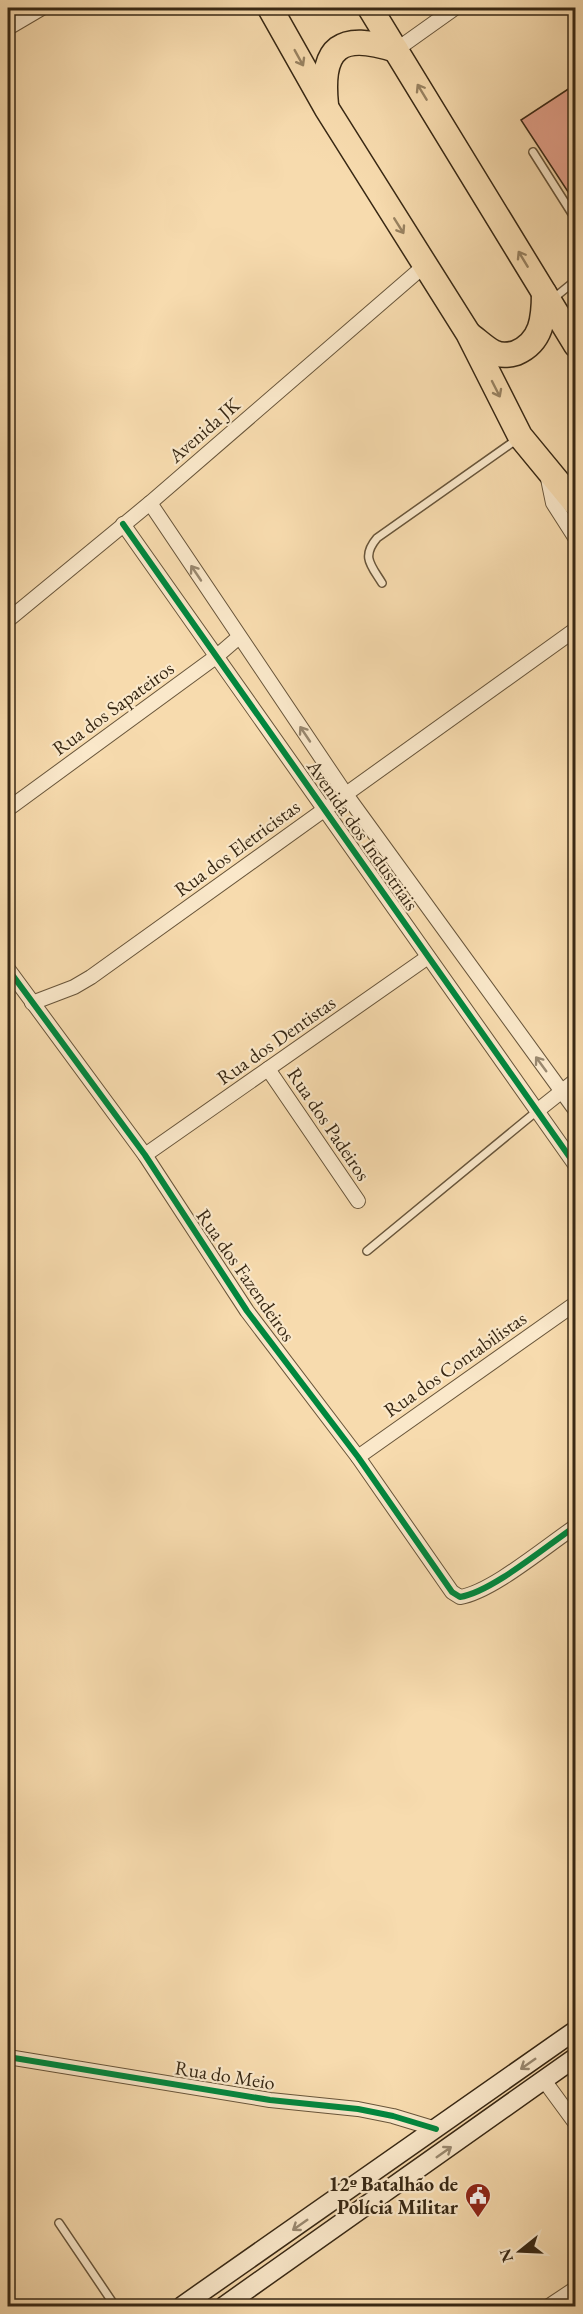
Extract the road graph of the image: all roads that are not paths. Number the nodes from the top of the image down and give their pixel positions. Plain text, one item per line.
1 (42, 8) edge
2 (270, 8) edge
3 (370, 8) edge
4 (455, 8) edge
5 (8, 28) edge
6 (396, 50) junction
7 (327, 109) junction
8 (533, 153) dead end
9 (576, 220) edge
10 (424, 266) junction
11 (576, 280) edge
12 (547, 297) junction
13 (468, 333) junction
14 (576, 345) edge
15 (520, 436) junction
16 (545, 466) junction
17 (150, 503) junction
18 (576, 504) edge
19 (123, 524) junction
20 (576, 539) edge
21 (382, 583) dead end
22 (8, 620) edge
23 (576, 629) edge
24 (239, 637) junction
25 (217, 656) junction
26 (345, 793) junction
27 (8, 809) edge
28 (324, 810) junction
29 (429, 957) junction
30 (8, 969) edge
31 (32, 1003) junction
32 (268, 1069) junction
33 (576, 1080) edge
34 (561, 1090) junction
35 (537, 1111) junction
36 (576, 1111) edge
37 (145, 1155) junction
38 (576, 1166) edge
39 (358, 1201) dead end
40 (367, 1251) dead end
41 (576, 1303) edge
42 (358, 1457) junction
43 (576, 1526) edge
44 (576, 2030) edge
45 (8, 2057) edge
46 (576, 2057) edge
47 (543, 2079) junction
48 (576, 2124) edge
49 (436, 2129) junction
50 (59, 2223) dead end
51 (576, 2288) edge
52 (115, 2307) edge
53 (182, 2307) edge
54 (224, 2307) edge
55 (549, 2307) edge

1 - 5 street
2 -> 7 highway
3 - 6 highway
4 - 6 street
6 - 7 highway
12 -> 6 highway
7 -> 10 highway
8 - 9 lane
10 - 13 highway
10 - 17 street, Avenida JK
11 - 12 lane
12 - 13 highway
12 - 14 highway
13 -> 15 highway
15 - 16 highway
15 - 21 lane
16 - 18 highway
16 - 20 street
17 - 19 street, Avenida JK
24 -> 17 street, Avenida dos Industriais
19 - 22 street, Avenida JK
19 - 25 street, Avenida dos Industriais
23 - 26 street, Rua dos Eletricistas
24 - 25 street, Rua dos Sapateiros
26 -> 24 street, Avenida dos Industriais
25 - 27 street, Rua dos Sapateiros
25 - 28 street, Avenida dos Industriais
26 - 28 street, Rua dos Eletricistas
34 -> 26 street, Avenida dos Industriais
28 - 29 street, Avenida dos Industriais
28 - 31 street, Rua dos Eletricistas
29 - 32 street, Rua dos Dentistas
29 - 35 street, Avenida dos Industriais
30 - 31 street, Rua dos Fazendeiros
31 - 37 street, Rua dos Fazendeiros
32 - 37 street, Rua dos Dentistas
32 - 39 street, Rua dos Padeiros
33 - 34 street
34 - 35 street
34 - 36 street, Avenida dos Industriais
35 - 38 street, Avenida dos Industriais
35 - 40 lane
37 - 42 street, Rua dos Fazendeiros
41 - 42 street, Rua dos Contabilistas
42 - 43 street, Rua dos Fazendeiros
44 -> 49 main road
45 - 49 street, Rua do Meio
46 - 47 main road
47 - 48 street
54 -> 47 main road
49 -> 53 main road
50 - 52 lane
51 - 55 street

